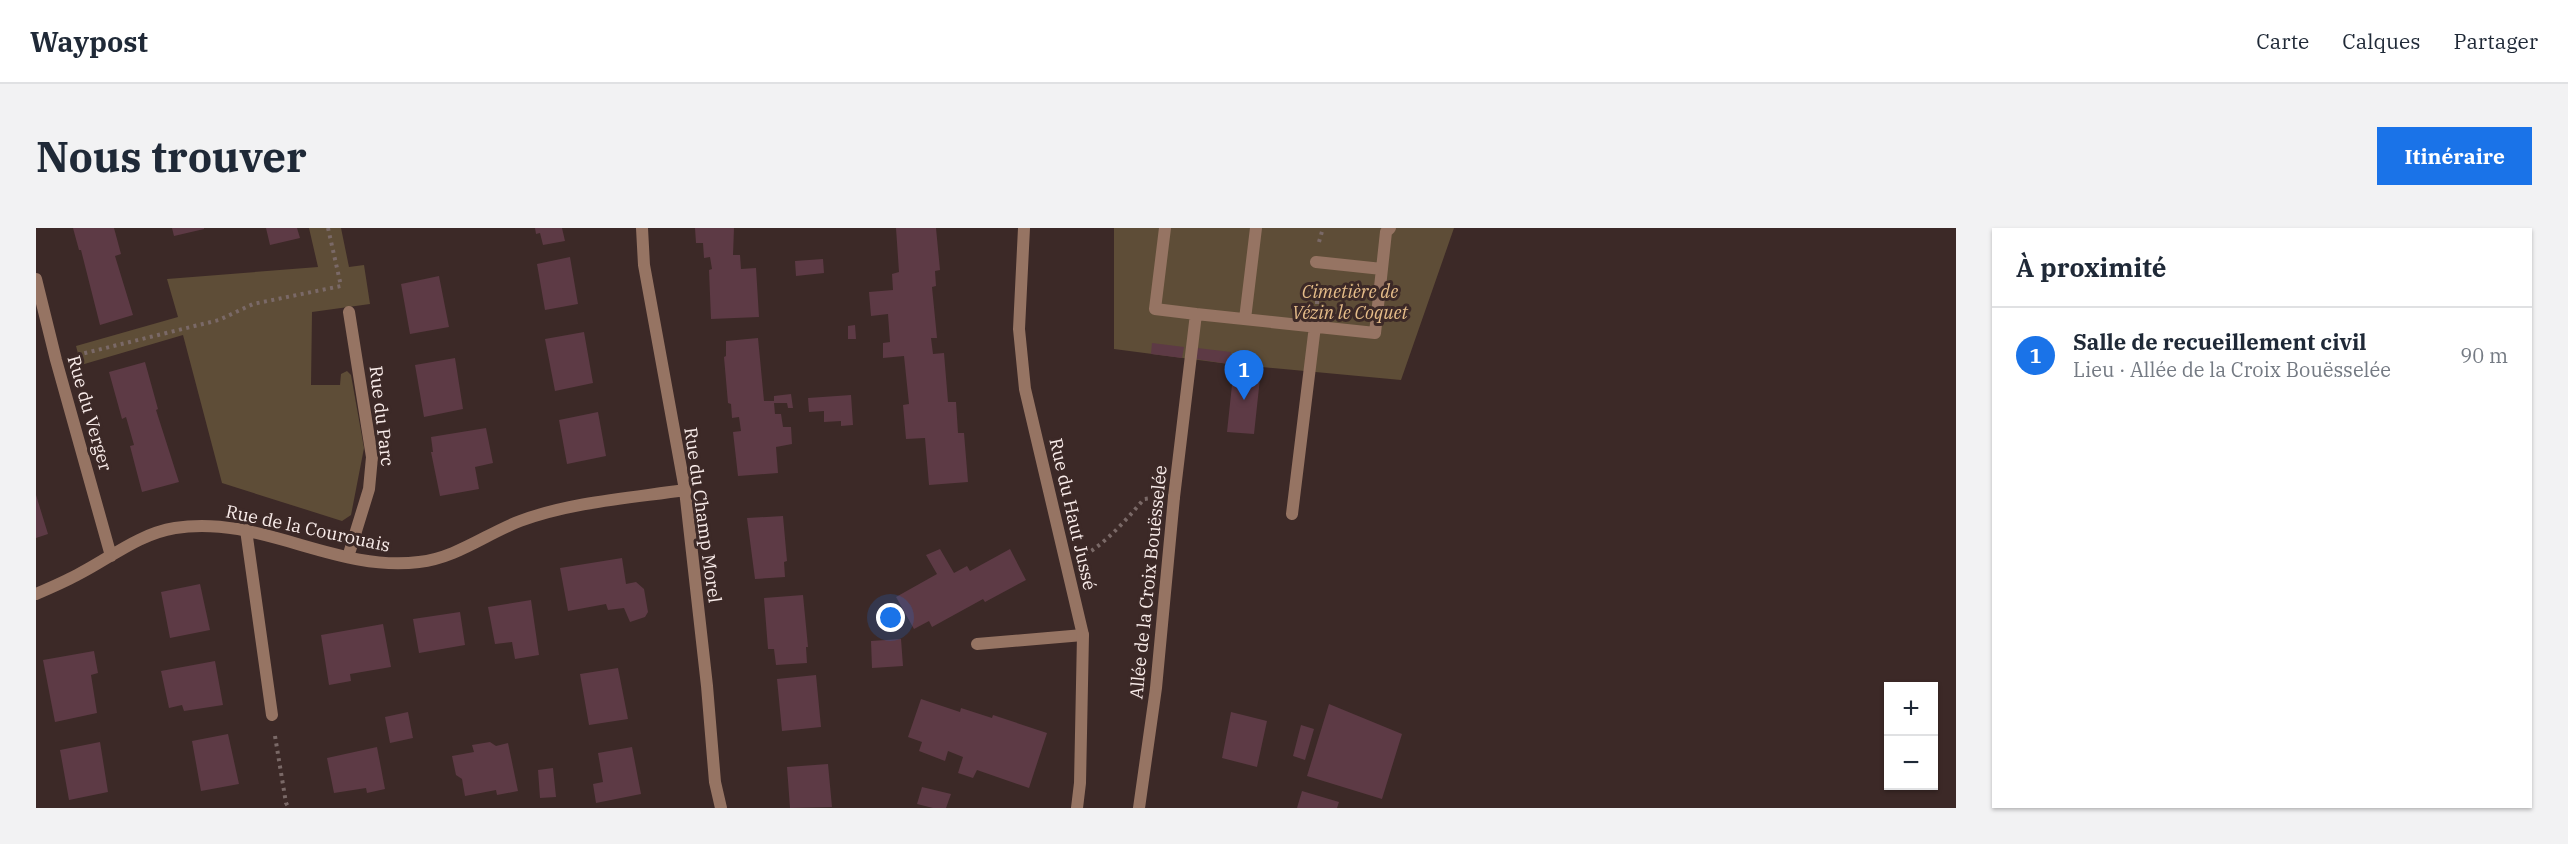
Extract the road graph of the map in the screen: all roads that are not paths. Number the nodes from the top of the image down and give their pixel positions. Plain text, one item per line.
1 (642, 228) edge
2 (1024, 228) edge
3 (1165, 228) edge
4 (1256, 228) edge
5 (1390, 228) edge
6 (1316, 262) dead end
7 (1382, 269) junction
8 (36, 279) edge
9 (349, 312) road end
10 (1196, 314) junction
11 (1245, 319) junction
12 (1315, 326) junction
13 (685, 490) junction
14 (1292, 514) dead end
15 (246, 530) junction
16 (111, 556) junction
17 (348, 557) junction
18 (36, 594) edge
19 (1083, 635) junction
20 (977, 644) dead end
21 (272, 715) road end
22 (721, 808) edge
23 (1077, 808) edge
24 (1139, 808) edge

1 - 13 street, Rue du Champ Morel
2 - 19 street, Rue du Haut Jussé
3 - 10 street
4 - 11 street
5 - 7 street
6 - 7 street
7 - 12 street
8 - 16 street, Rue du Verger
9 - 17 street, Rue du Parc
10 - 11 street
10 - 24 street, Allée de la Croix Bouësselée
11 - 12 street
12 - 14 street
13 - 17 street, Rue de la Courouais
13 - 22 street, Rue du Champ Morel
15 - 16 street, Rue de la Courouais
15 - 17 street, Rue de la Courouais
15 - 21 street
16 - 18 street, Rue de la Courouais
19 - 20 street
19 - 23 street, Rue du Haut Jussé

